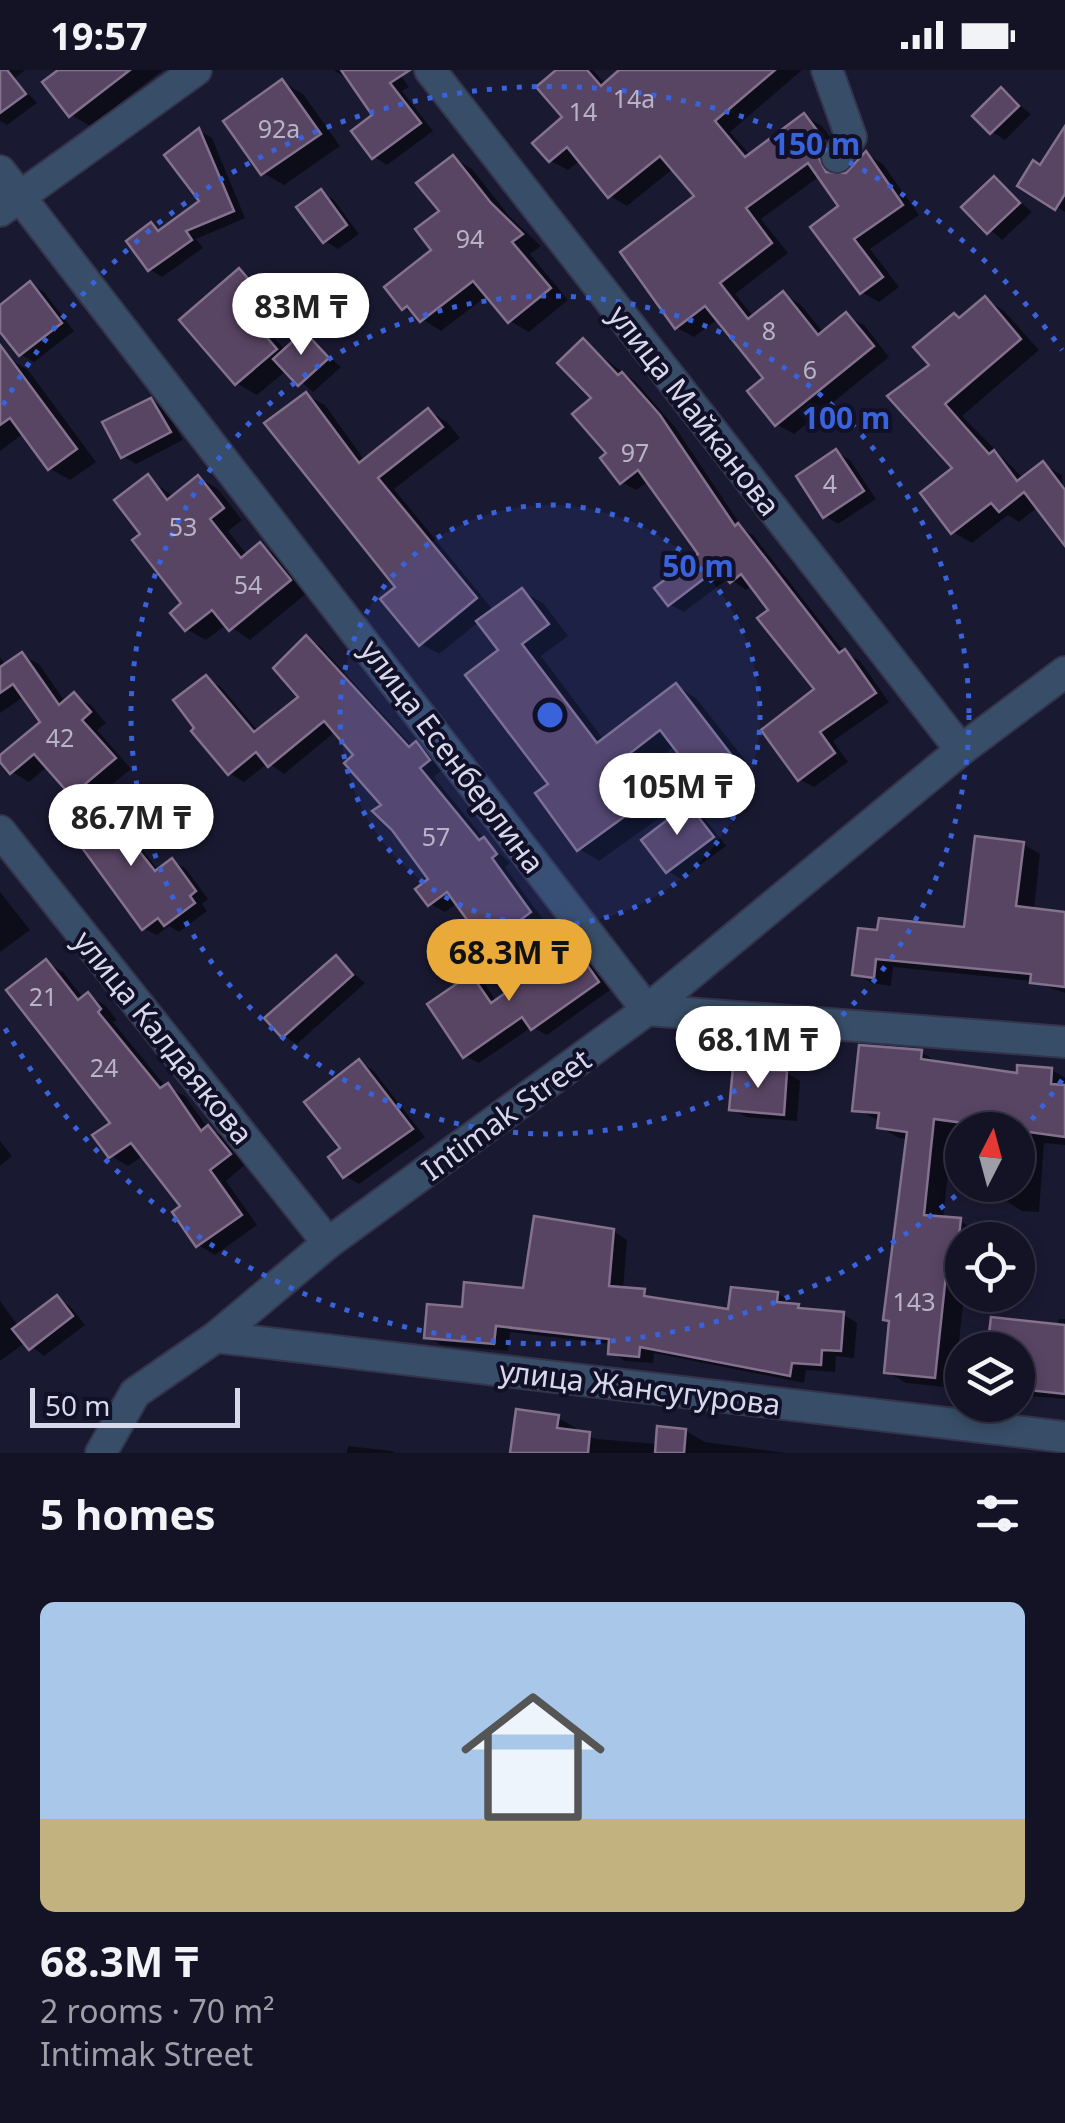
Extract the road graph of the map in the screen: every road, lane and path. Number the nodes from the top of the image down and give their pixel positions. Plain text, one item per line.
1 (196, 70) edge
2 (430, 70) edge
3 (826, 70) edge
4 (836, 157) dead end
5 (0, 171) edge
6 (10, 203) edge
7 (1065, 672) edge
8 (960, 750) junction
9 (0, 832) edge
10 (647, 1010) junction
11 (1065, 1042) edge
12 (328, 1243) junction
13 (216, 1337) junction
14 (1065, 1437) edge
15 (101, 1453) edge

1 - 6 street
2 - 8 street, улица Майканова
3 - 4 street
5 - 6 street, улица Есенберлина
6 - 10 street, улица Есенберлина
7 - 8 street, Intimak Street
8 - 10 street, Intimak Street
9 - 12 street, улица Калдаякова
10 - 11 street
10 - 12 street, Intimak Street
12 - 13 street, Intimak Street
13 - 14 street, улица Жансугурова
13 - 15 street, Intimak Street

